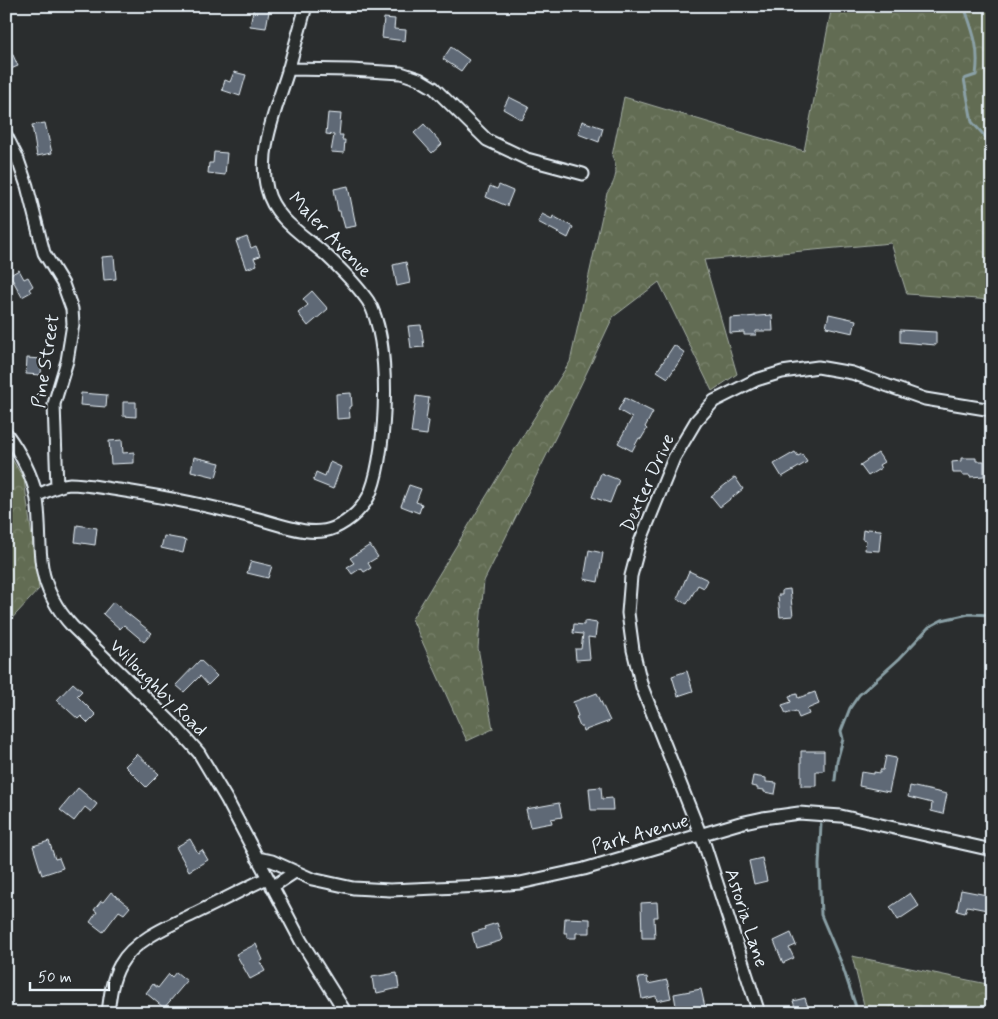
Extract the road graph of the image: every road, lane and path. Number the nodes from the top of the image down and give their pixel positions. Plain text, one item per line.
1 (306, 6) edge
2 (288, 69) junction
3 (6, 135) edge
4 (583, 174) dead end
5 (992, 410) edge
6 (6, 433) edge
7 (57, 487) junction
8 (36, 496) junction
9 (700, 835) junction
10 (992, 850) edge
11 (257, 858) junction
12 (296, 872) junction
13 (269, 882) junction
14 (108, 1013) edge
15 (346, 1013) edge
16 (759, 1013) edge

1 - 2 street, Maler Avenue
2 - 4 street
2 - 7 street, Maler Avenue
3 - 7 street, Pine Street
5 - 9 street, Dexter Drive
6 - 8 street, Willoughby Road
7 - 8 street, Maler Avenue
8 - 11 street, Willoughby Road
9 - 10 street, Park Avenue
9 - 12 street, Park Avenue
9 - 16 street, Astoria Lane
11 - 12 street, Park Avenue
11 - 13 street, Willoughby Road
12 - 13 street
13 - 14 street
13 - 15 street, Willoughby Road

